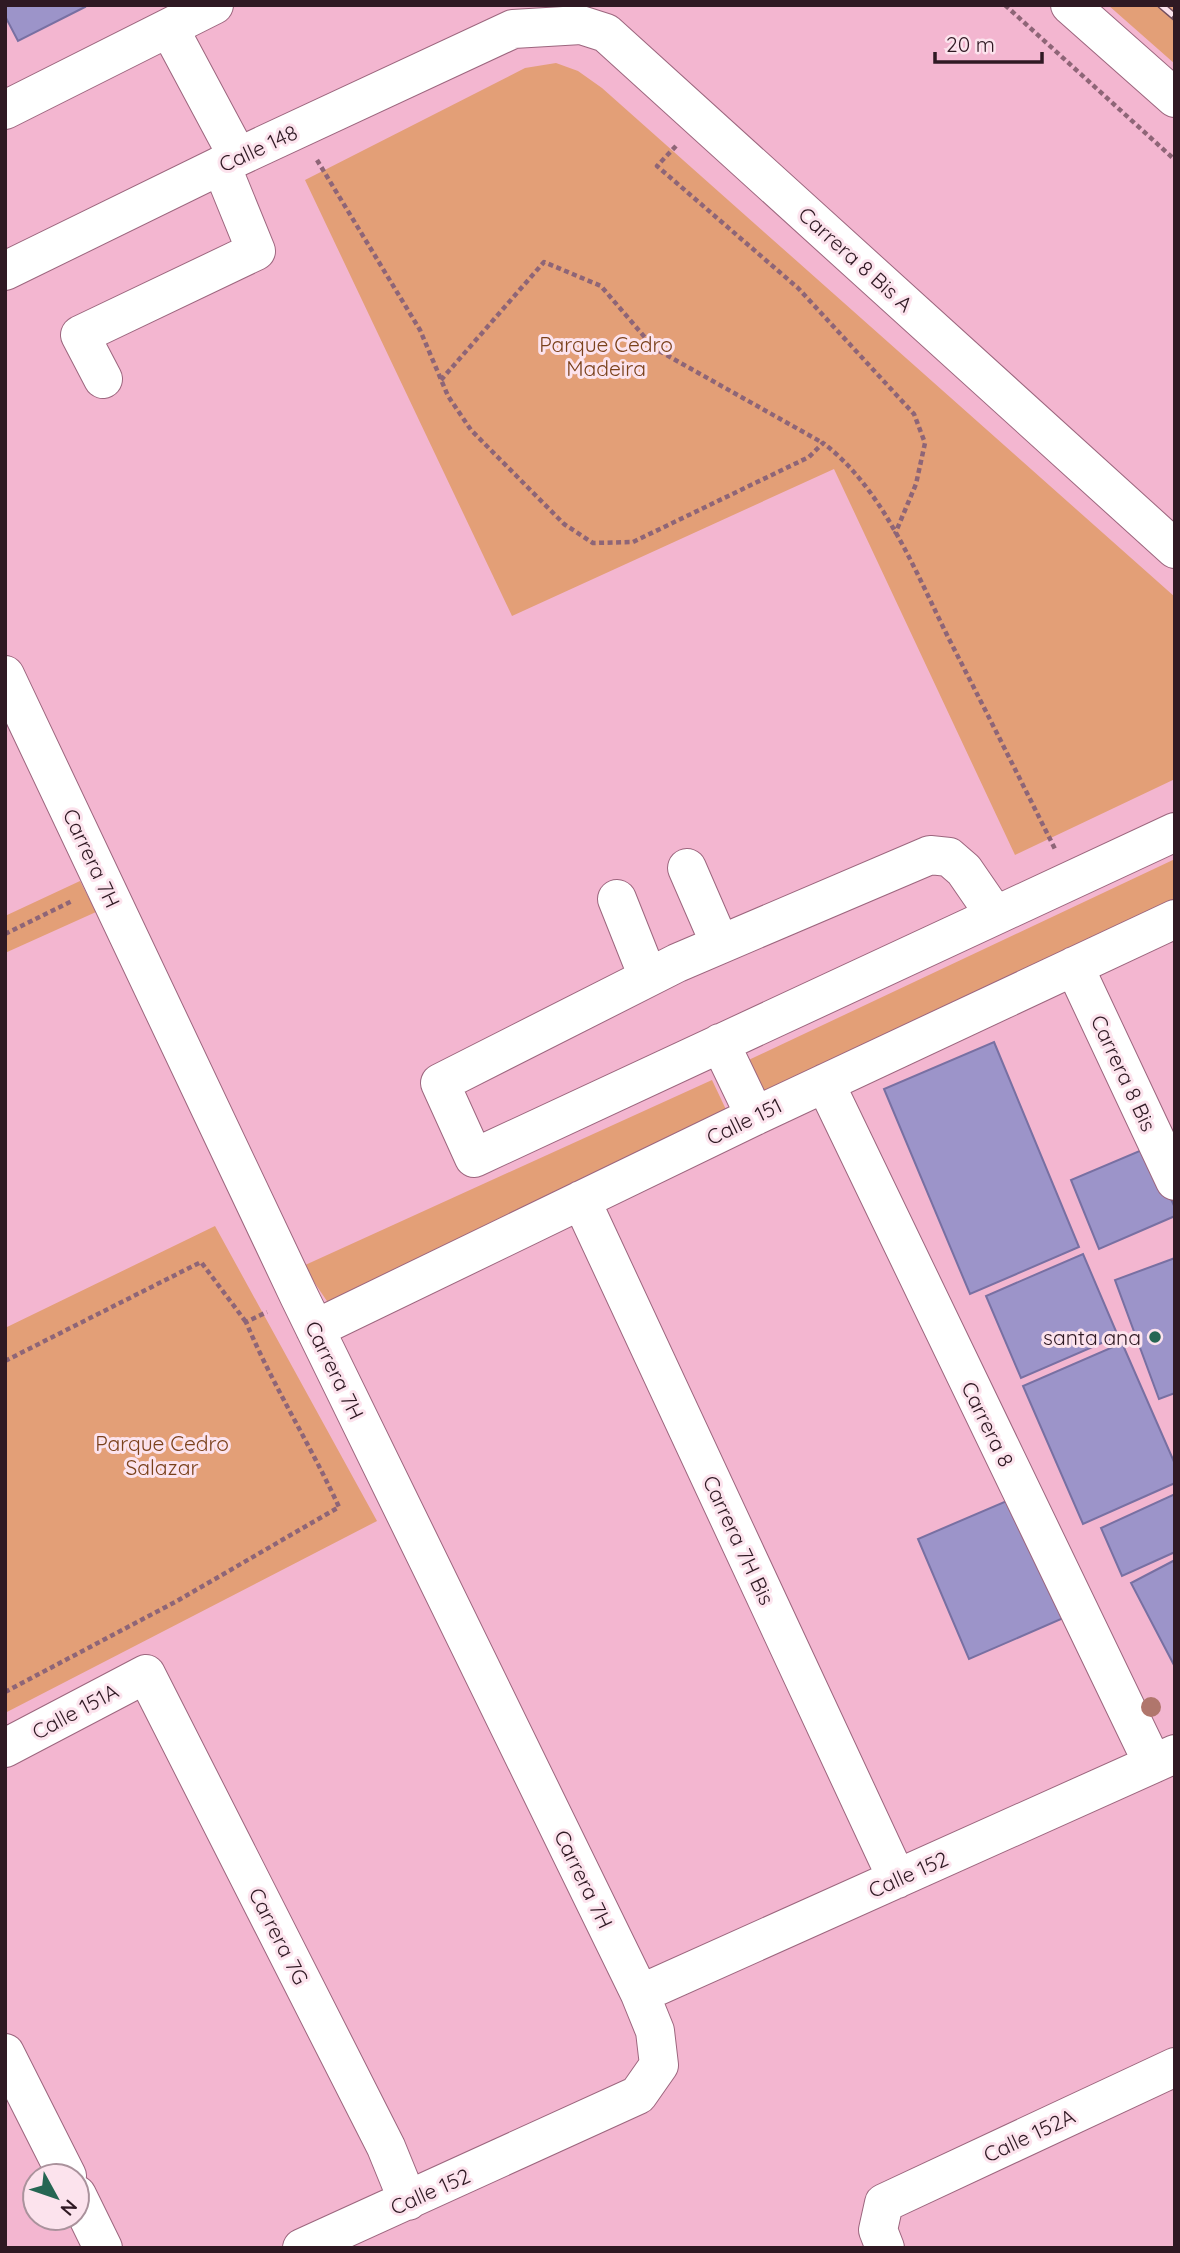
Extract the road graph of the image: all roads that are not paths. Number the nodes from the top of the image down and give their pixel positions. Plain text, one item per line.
1 (214, 5) edge
2 (1070, 5) edge
3 (169, 28) junction
4 (513, 29) joint
5 (1175, 98) edge
6 (5, 110) edge
7 (229, 161) junction
8 (5, 271) edge
9 (103, 379) dead end
10 (1175, 549) edge
11 (5, 675) edge
12 (1175, 832) edge
13 (687, 868) dead end
14 (617, 899) dead end
15 (995, 915) junction
16 (1175, 919) edge
17 (720, 944) junction
18 (1074, 966) junction
19 (648, 977) junction
20 (720, 1043) junction
21 (825, 1083) junction
22 (755, 1116) junction
23 (1175, 1181) edge
24 (581, 1200) junction
25 (315, 1329) junction
26 (146, 1674) joint
27 (5, 1748) edge
28 (1164, 1759) edge
29 (897, 1879) junction
30 (640, 1994) junction
31 (5, 2053) edge
32 (659, 2065) joint
33 (1175, 2067) edge
34 (60, 2162) edge
35 (408, 2201) junction
36 (91, 2224) edge
37 (103, 2248) edge
38 (302, 2248) edge
39 (886, 2248) edge

1 - 3 street
2 - 5 street
3 - 6 street
3 - 7 street
4 - 7 street, Calle 148
4 - 10 street, Carrera 8 Bis A
7 - 8 street, Calle 148
7 - 9 street
11 - 25 street, Carrera 7H
12 - 15 street
13 - 17 street
14 - 19 street
15 - 17 street
15 - 20 street
16 - 18 street, Calle 151
17 - 19 street
18 - 21 street, Calle 151
18 - 23 street, Carrera 8 Bis
19 - 20 street
20 - 22 street
21 - 22 street, Calle 151
21 - 28 street, Carrera 8
22 - 24 street, Calle 151
24 - 25 street, Calle 151
24 - 29 street, Carrera 7H Bis
25 - 30 street, Carrera 7H
26 - 27 street, Calle 151A
26 - 35 street, Carrera 7G
28 - 29 street, Calle 152
29 - 30 street, Calle 152
30 - 32 street, Carrera 7H
31 - 34 street
32 - 35 street, Calle 152
33 - 39 street, Calle 152A
35 - 38 street, Calle 152
36 - 37 street

